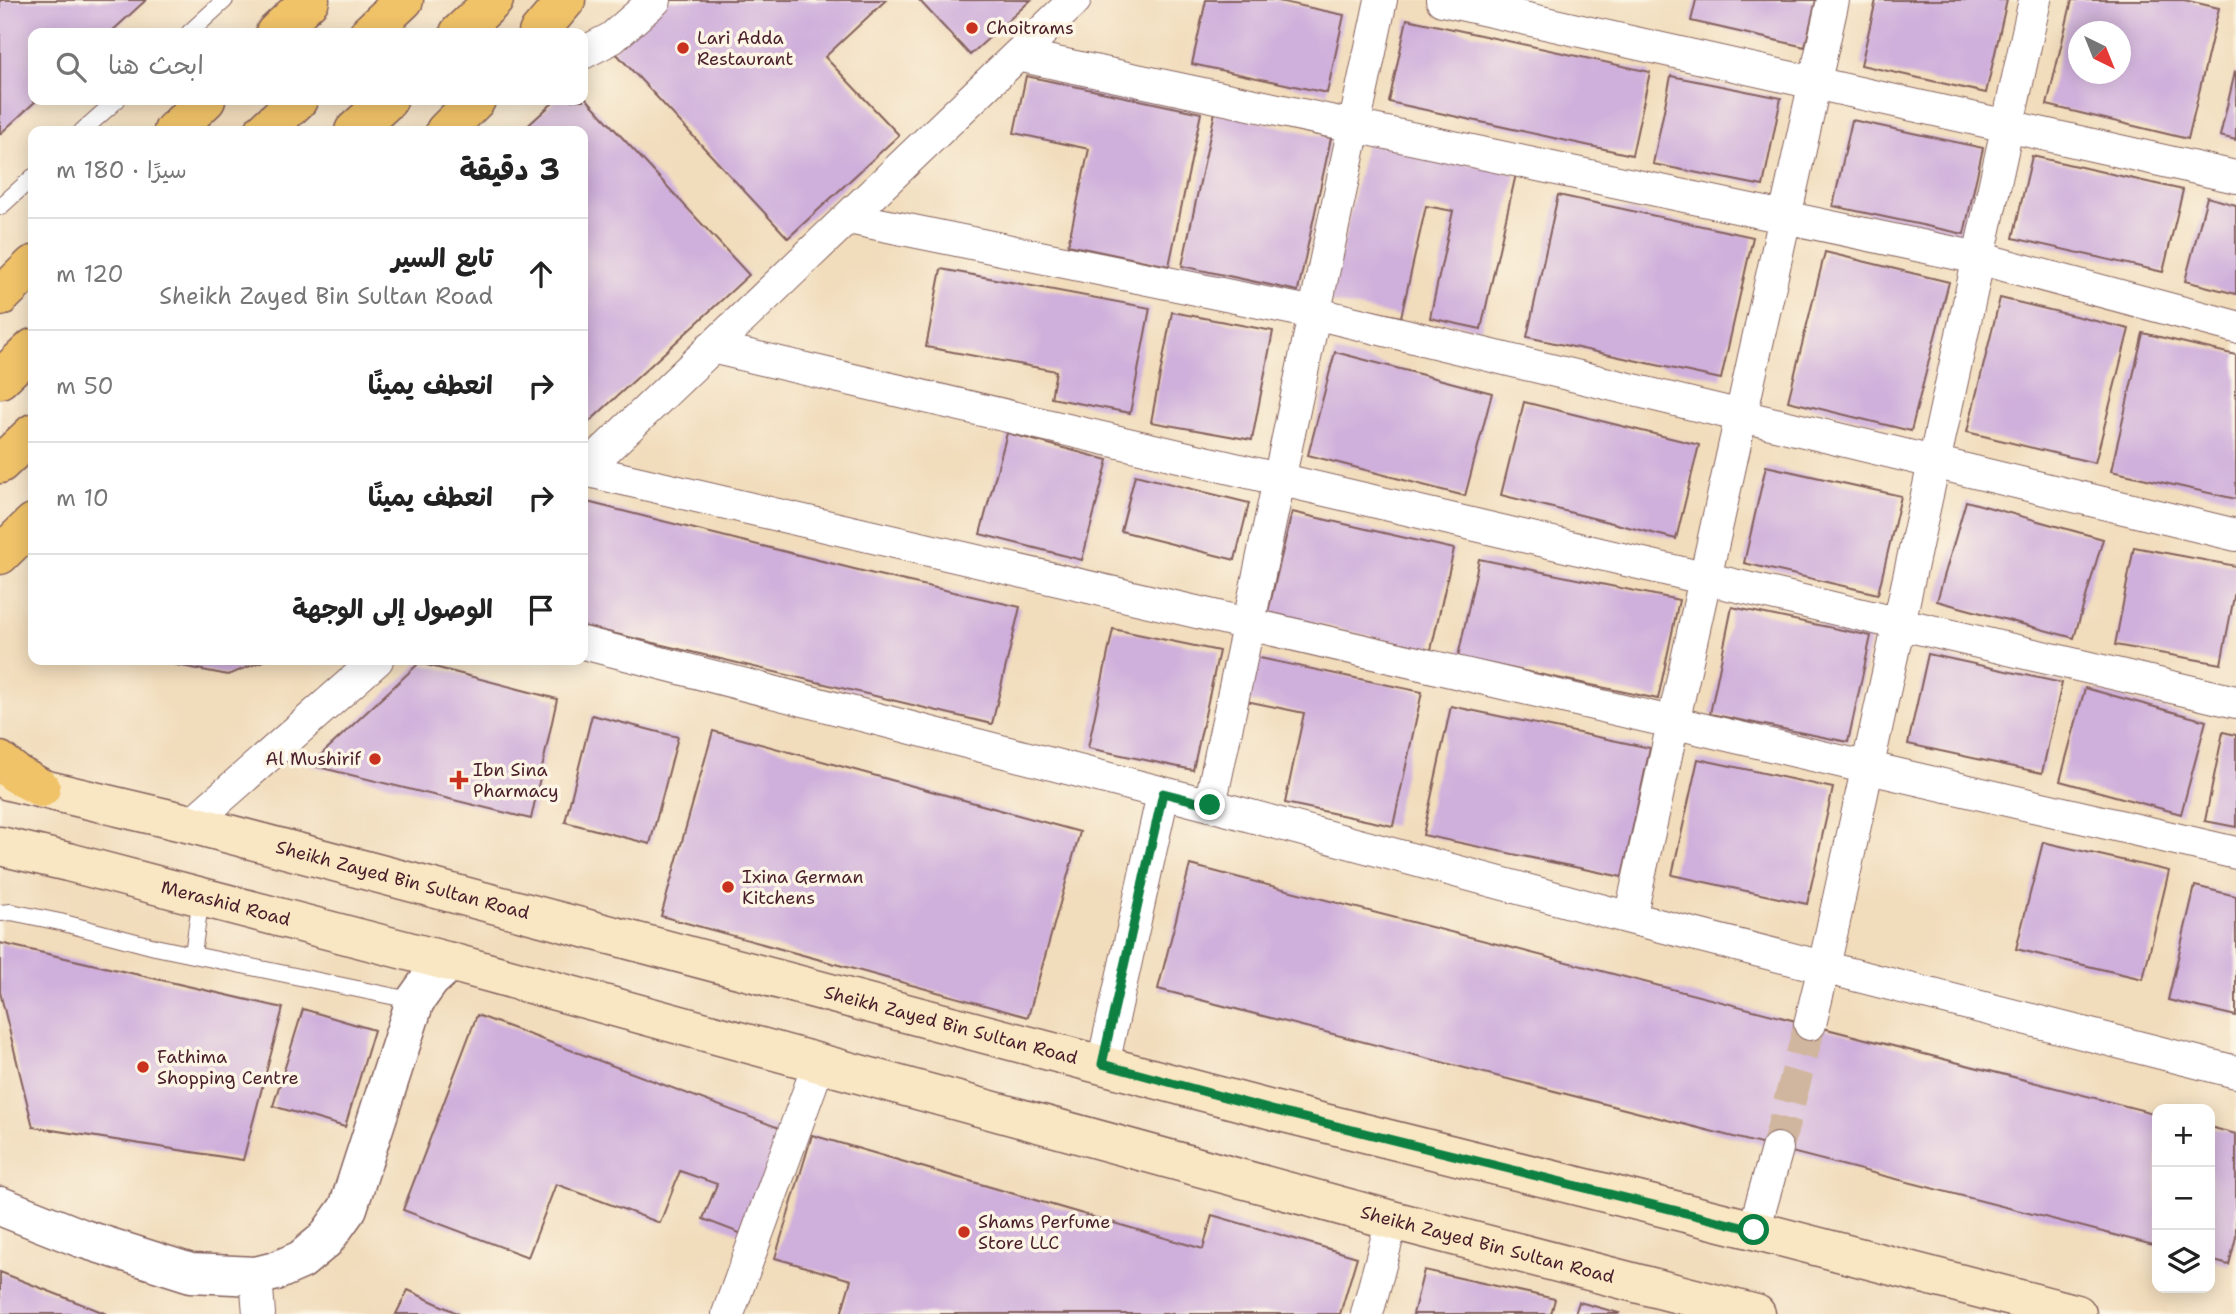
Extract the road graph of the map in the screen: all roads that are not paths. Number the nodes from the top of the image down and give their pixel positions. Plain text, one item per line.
1 (225, 0) edge
2 (310, 0) edge
3 (404, 0) edge
4 (494, 0) edge
5 (566, 0) edge
6 (655, 0) edge
7 (1075, 0) edge
8 (1381, 0) edge
9 (1442, 0) edge
10 (1833, 0) edge
11 (2035, 0) edge
12 (194, 28) edge
13 (280, 28) edge
14 (374, 28) edge
15 (464, 28) edge
16 (542, 28) edge
17 (588, 50) edge
18 (1018, 55) junction
19 (1814, 83) junction
20 (111, 105) edge
21 (201, 105) edge
22 (293, 105) edge
23 (383, 105) edge
24 (471, 105) edge
25 (1354, 125) junction
26 (88, 126) edge
27 (178, 126) edge
28 (269, 126) edge
29 (359, 126) edge
30 (450, 126) edge
31 (2007, 127) junction
32 (2236, 177) edge
33 (28, 182) edge
34 (0, 207) edge
35 (1785, 217) junction
36 (849, 218) junction
37 (1978, 258) junction
38 (28, 270) edge
39 (0, 297) edge
40 (1314, 313) junction
41 (2236, 327) edge
42 (711, 347) junction
43 (28, 353) edge
44 (0, 379) edge
45 (1740, 416) junction
46 (28, 438) edge
47 (1934, 462) junction
48 (0, 464) edge
49 (588, 465) edge
50 (588, 471) edge
51 (1279, 479) junction
52 (28, 528) edge
53 (2236, 535) edge
54 (0, 555) edge
55 (1704, 579) junction
56 (1248, 624) junction
57 (1899, 624) junction
58 (588, 644) edge
59 (371, 665) edge
60 (2236, 702) edge
61 (1673, 723) junction
62 (0, 761) edge
63 (1868, 767) junction
64 (0, 779) edge
65 (41, 788) junction
66 (1163, 793) junction
67 (1210, 805) junction
68 (191, 824) junction
69 (0, 846) edge
70 (2236, 853) edge
71 (201, 896) junction
72 (0, 913) edge
73 (1629, 918) junction
74 (192, 954) junction
75 (450, 962) junction
76 (1824, 967) junction
77 (415, 1001) junction
78 (1810, 1024) tunnel mouth
79 (819, 1063) junction
80 (1102, 1064) junction
81 (2236, 1072) edge
82 (1777, 1149) tunnel mouth
83 (0, 1206) edge
84 (1392, 1220) junction
85 (1754, 1230) junction
86 (257, 1276) junction
87 (1749, 1313) edge
88 (259, 1314) edge
89 (728, 1314) edge
90 (1367, 1314) edge
91 (2077, 1314) edge

1 - 12 lane
2 - 13 highway
3 - 14 highway
4 - 15 highway
5 - 16 highway
6 - 17 street
7 - 18 street
8 - 25 street
9 - 19 street
10 - 19 street
11 - 31 street
18 - 25 street
18 - 36 street
19 - 31 street
19 - 35 street
20 - 26 lane
21 - 27 highway
22 - 28 highway
23 - 29 highway
24 - 30 highway
25 - 35 street
25 - 40 street
31 - 32 street
31 - 37 street
33 - 34 lane
35 - 37 street
35 - 45 street
36 - 40 street
36 - 42 street
37 - 41 street
37 - 47 street
38 - 39 highway
40 - 45 street
40 - 51 street
42 - 49 street
42 - 51 street
43 - 44 highway
45 - 47 street
45 - 55 street
46 - 48 highway
47 - 53 street
47 - 57 street
50 - 56 street
51 - 55 street
51 - 56 street
52 - 54 highway
55 - 57 street
55 - 61 street
56 - 61 street
56 - 67 street
57 - 60 street
57 - 63 street
58 - 66 street
59 - 68 street
61 - 63 street
61 - 73 street
62 - 65 highway
63 - 70 street
63 - 76 street
64 - 65 main road
65 - 68 main road
66 - 67 street
66 - 80 street
67 - 73 street
68 - 80 main road, Sheikh Zayed Bin Sultan Road
69 - 71 main road, Merashid Road
71 - 74 lane
71 - 75 main road, Merashid Road
72 - 74 lane
73 - 76 street
74 - 77 lane
75 - 77 street
75 - 79 main road, Sheikh Zayed Bin Sultan Road
76 - 78 street
76 - 81 street
77 - 86 street
79 - 84 main road, Sheikh Zayed Bin Sultan Road
79 - 89 street
80 - 85 main road, Sheikh Zayed Bin Sultan Road
82 - 85 street
83 - 86 street
84 - 87 main road, Sheikh Zayed Bin Sultan Road
84 - 90 street
85 - 91 main road, Sheikh Zayed Bin Sultan Road
86 - 88 street

